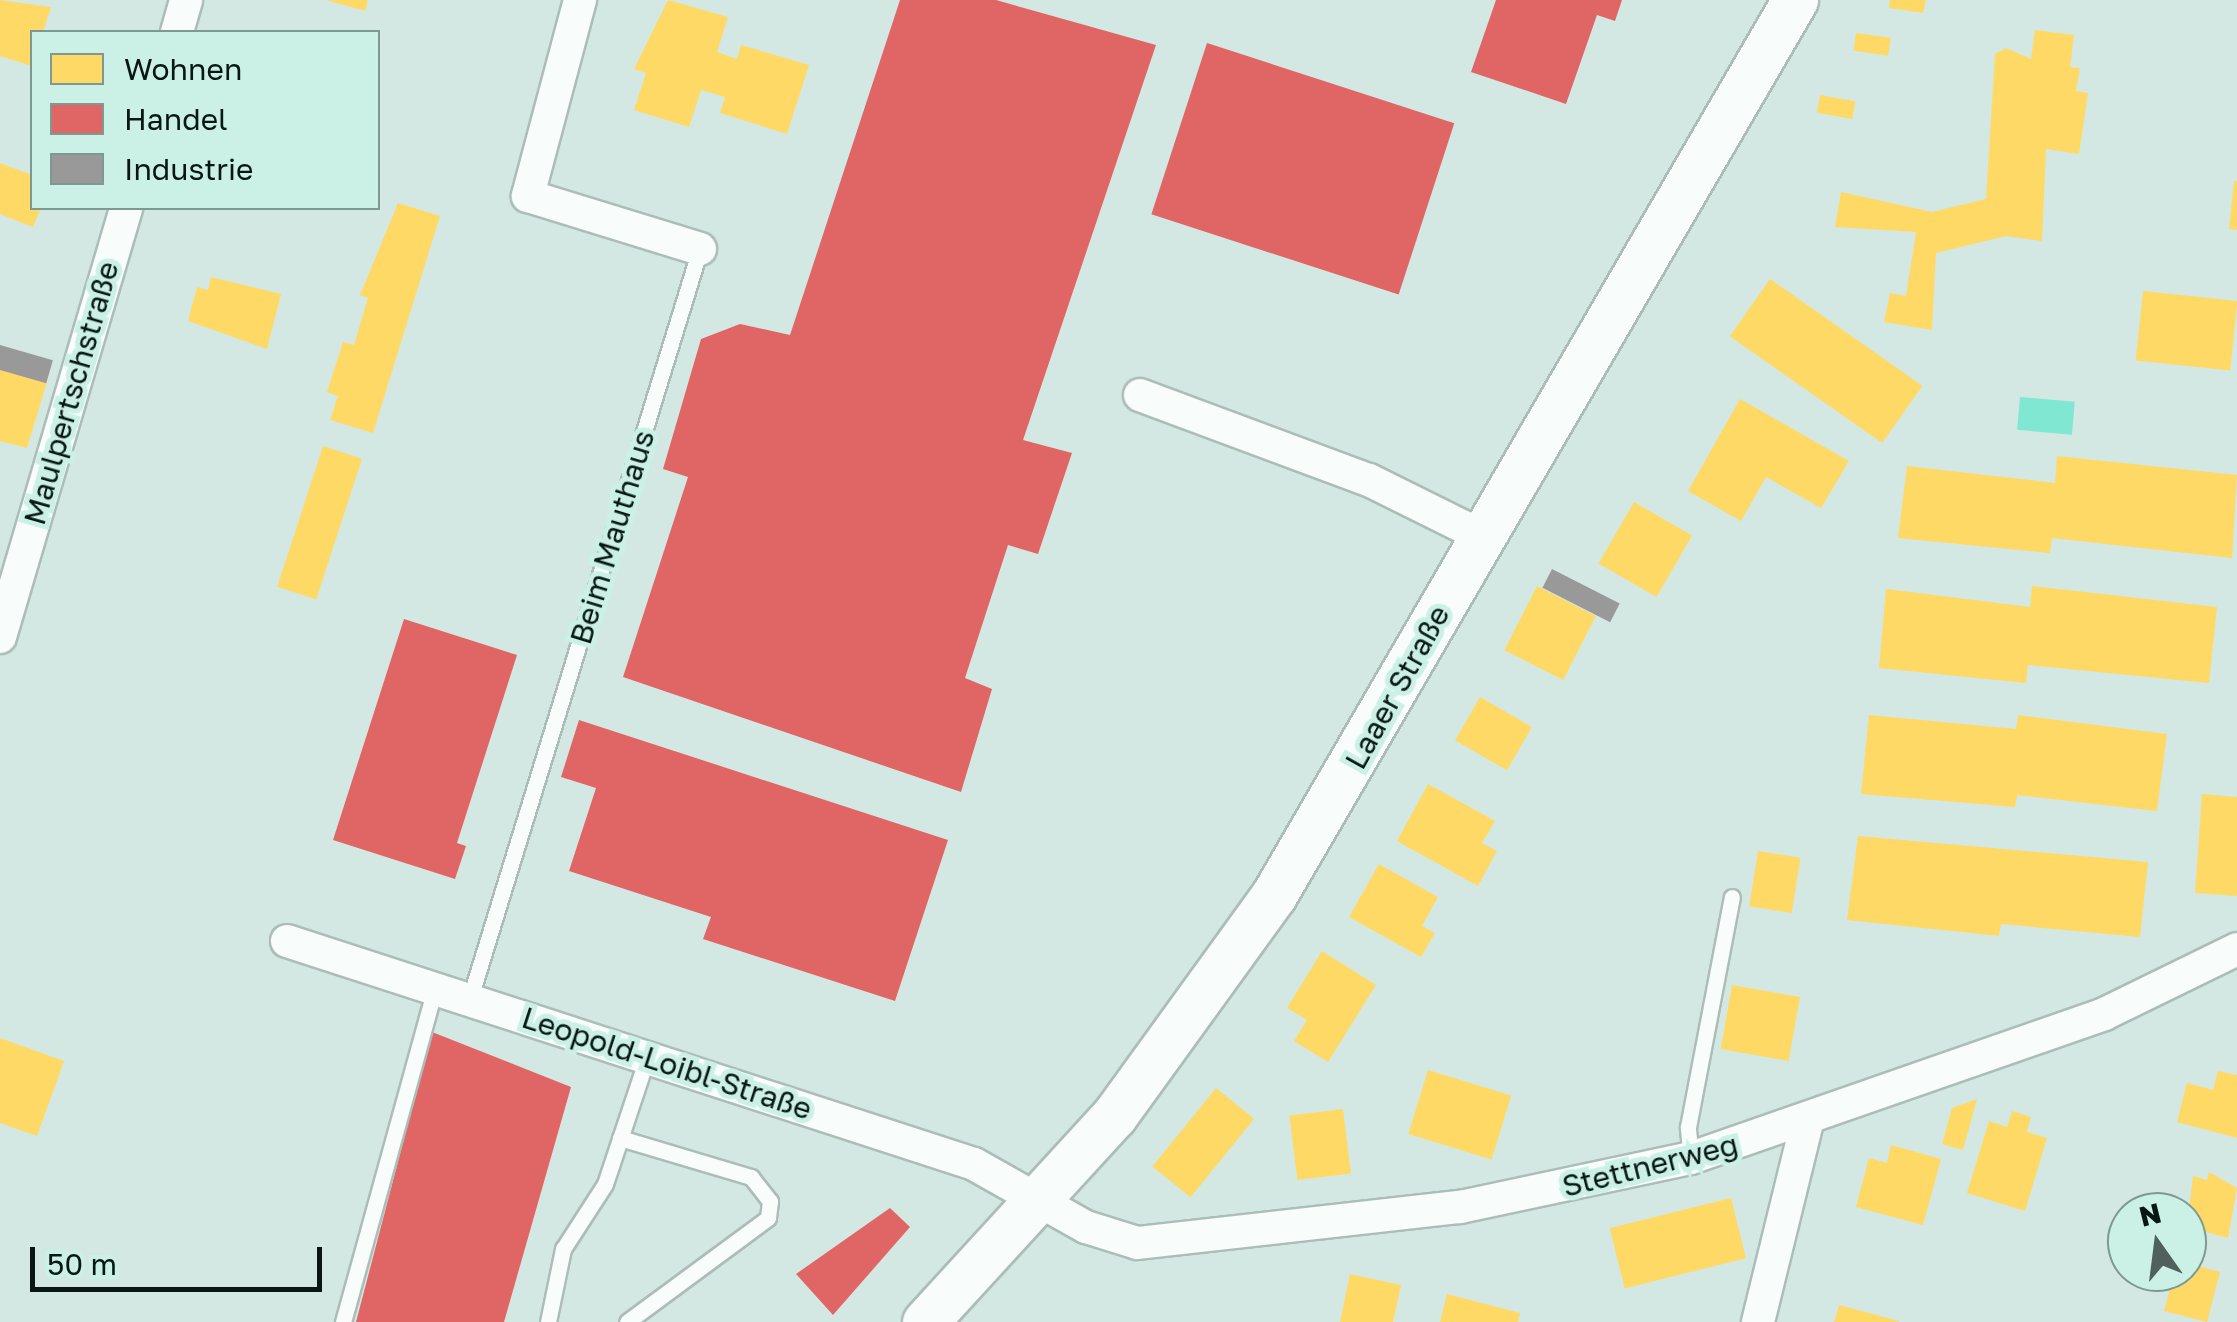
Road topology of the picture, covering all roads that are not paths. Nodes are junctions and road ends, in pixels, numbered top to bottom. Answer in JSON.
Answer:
{"nodes":[{"id":1,"x":186,"y":0,"type":"edge"},
{"id":2,"x":580,"y":0,"type":"edge"},
{"id":3,"x":1796,"y":0,"type":"edge"},
{"id":4,"x":178,"y":30,"type":"edge"},
{"id":5,"x":125,"y":210,"type":"edge"},
{"id":6,"x":700,"y":249,"type":"joint"},
{"id":7,"x":1140,"y":396,"type":"dead end"},
{"id":8,"x":1482,"y":536,"type":"junction"},
{"id":9,"x":0,"y":637,"type":"edge"},
{"id":10,"x":1732,"y":897,"type":"dead end"},
{"id":11,"x":288,"y":941,"type":"dead end"},
{"id":12,"x":2237,"y":949,"type":"edge"},
{"id":13,"x":436,"y":985,"type":"junction"},
{"id":14,"x":470,"y":998,"type":"junction"},
{"id":15,"x":647,"y":1058,"type":"junction"},
{"id":16,"x":1807,"y":1122,"type":"junction"},
{"id":17,"x":620,"y":1138,"type":"junction"},
{"id":18,"x":1691,"y":1158,"type":"junction"},
{"id":19,"x":1038,"y":1203,"type":"junction"},
{"id":20,"x":343,"y":1322,"type":"edge"},
{"id":21,"x":548,"y":1322,"type":"edge"},
{"id":22,"x":627,"y":1322,"type":"edge"},
{"id":23,"x":925,"y":1322,"type":"edge"},
{"id":24,"x":1758,"y":1322,"type":"edge"}],
"edges":[{"from":1,"to":4,"type":"street"},
{"from":2,"to":6,"type":"street","name":"Beim Mauthaus"},
{"from":3,"to":8,"type":"street","name":"Laaer Straße"},
{"from":5,"to":9,"type":"street","name":"Maulpertschstraße"},
{"from":6,"to":14,"type":"lane","name":"Beim Mauthaus"},
{"from":7,"to":8,"type":"street"},
{"from":8,"to":19,"type":"street","name":"Laaer Straße"},
{"from":10,"to":18,"type":"lane"},
{"from":11,"to":13,"type":"street","name":"Leopold-Loibl-Straße"},
{"from":12,"to":16,"type":"street","name":"Stettnerweg"},
{"from":13,"to":14,"type":"street","name":"Leopold-Loibl-Straße"},
{"from":13,"to":20,"type":"lane"},
{"from":14,"to":15,"type":"street","name":"Leopold-Loibl-Straße"},
{"from":15,"to":17,"type":"lane"},
{"from":15,"to":19,"type":"street","name":"Leopold-Loibl-Straße"},
{"from":16,"to":18,"type":"street","name":"Stettnerweg"},
{"from":16,"to":24,"type":"street"},
{"from":17,"to":21,"type":"lane"},
{"from":17,"to":22,"type":"lane"},
{"from":18,"to":19,"type":"street","name":"Stettnerweg"},
{"from":19,"to":23,"type":"street","name":"Laaer Straße"}]}
